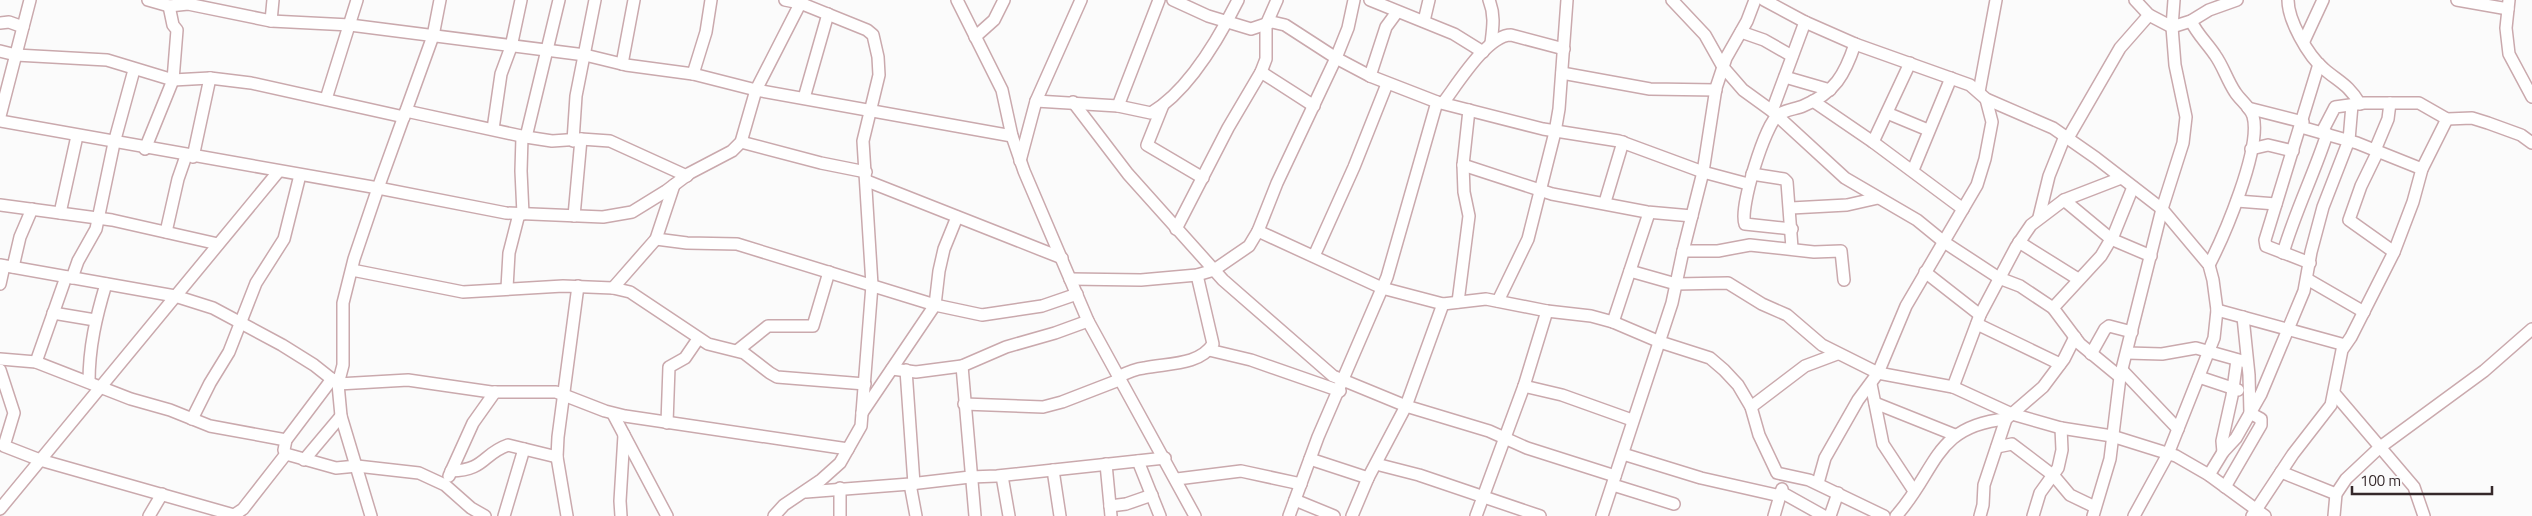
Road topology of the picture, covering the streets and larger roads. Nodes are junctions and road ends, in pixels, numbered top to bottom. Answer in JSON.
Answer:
{"nodes":[{"id":1,"x":30,"y":0,"type":"edge"},
{"id":2,"x":273,"y":0,"type":"edge"},
{"id":3,"x":357,"y":0,"type":"edge"},
{"id":4,"x":440,"y":0,"type":"edge"},
{"id":5,"x":521,"y":0,"type":"edge"},
{"id":6,"x":559,"y":0,"type":"edge"},
{"id":7,"x":595,"y":0,"type":"edge"},
{"id":8,"x":634,"y":0,"type":"edge"},
{"id":9,"x":711,"y":0,"type":"edge"},
{"id":10,"x":785,"y":0,"type":"edge"},
{"id":11,"x":957,"y":0,"type":"edge"},
{"id":12,"x":1004,"y":0,"type":"edge"},
{"id":13,"x":1081,"y":0,"type":"edge"},
{"id":14,"x":1159,"y":0,"type":"edge"},
{"id":15,"x":1173,"y":0,"type":"edge"},
{"id":16,"x":1238,"y":0,"type":"edge"},
{"id":17,"x":1277,"y":0,"type":"edge"},
{"id":18,"x":1354,"y":0,"type":"edge"},
{"id":19,"x":1370,"y":0,"type":"edge"},
{"id":20,"x":1429,"y":0,"type":"edge"},
{"id":21,"x":1488,"y":0,"type":"edge"},
{"id":22,"x":1567,"y":0,"type":"edge"},
{"id":23,"x":1672,"y":0,"type":"edge"},
{"id":24,"x":1996,"y":0,"type":"edge"},
{"id":25,"x":2136,"y":0,"type":"edge"},
{"id":26,"x":2174,"y":0,"type":"edge"},
{"id":27,"x":2237,"y":0,"type":"edge"},
{"id":28,"x":2288,"y":0,"type":"edge"},
{"id":29,"x":2323,"y":0,"type":"edge"},
{"id":30,"x":2457,"y":0,"type":"edge"},
{"id":31,"x":154,"y":1,"type":"edge"},
{"id":32,"x":801,"y":1,"type":"edge"},
{"id":33,"x":1755,"y":1,"type":"edge"},
{"id":34,"x":1196,"y":5,"type":"edge"},
{"id":35,"x":2508,"y":5,"type":"edge"},
{"id":36,"x":169,"y":6,"type":"junction"},
{"id":37,"x":1397,"y":12,"type":"junction"},
{"id":38,"x":828,"y":14,"type":"junction"},
{"id":39,"x":2149,"y":15,"type":"junction"},
{"id":40,"x":271,"y":20,"type":"junction"},
{"id":41,"x":2190,"y":21,"type":"junction"},
{"id":42,"x":1227,"y":22,"type":"junction"},
{"id":43,"x":1424,"y":22,"type":"junction"},
{"id":44,"x":1805,"y":22,"type":"junction"},
{"id":45,"x":0,"y":23,"type":"edge"},
{"id":46,"x":350,"y":25,"type":"junction"},
{"id":47,"x":1266,"y":25,"type":"junction"},
{"id":48,"x":23,"y":26,"type":"junction"},
{"id":49,"x":2172,"y":27,"type":"junction"},
{"id":50,"x":1741,"y":32,"type":"junction"},
{"id":51,"x":433,"y":36,"type":"junction"},
{"id":52,"x":975,"y":37,"type":"junction"},
{"id":53,"x":2304,"y":41,"type":"junction"},
{"id":54,"x":1855,"y":44,"type":"junction"},
{"id":55,"x":511,"y":47,"type":"junction"},
{"id":56,"x":1487,"y":47,"type":"junction"},
{"id":57,"x":1564,"y":49,"type":"junction"},
{"id":58,"x":547,"y":50,"type":"junction"},
{"id":59,"x":0,"y":51,"type":"edge"},
{"id":60,"x":16,"y":55,"type":"junction"},
{"id":61,"x":585,"y":55,"type":"junction"},
{"id":62,"x":1792,"y":56,"type":"junction"},
{"id":63,"x":1336,"y":58,"type":"junction"},
{"id":64,"x":1910,"y":63,"type":"junction"},
{"id":65,"x":622,"y":64,"type":"junction"},
{"id":66,"x":2319,"y":64,"type":"junction"},
{"id":67,"x":1723,"y":67,"type":"junction"},
{"id":68,"x":134,"y":70,"type":"junction"},
{"id":69,"x":1262,"y":72,"type":"junction"},
{"id":70,"x":1562,"y":73,"type":"junction"},
{"id":71,"x":693,"y":74,"type":"junction"},
{"id":72,"x":1370,"y":76,"type":"junction"},
{"id":73,"x":1785,"y":77,"type":"junction"},
{"id":74,"x":210,"y":78,"type":"junction"},
{"id":75,"x":1950,"y":78,"type":"junction"},
{"id":76,"x":173,"y":80,"type":"junction"},
{"id":77,"x":1387,"y":84,"type":"junction"},
{"id":78,"x":756,"y":90,"type":"junction"},
{"id":79,"x":1716,"y":90,"type":"junction"},
{"id":80,"x":1830,"y":90,"type":"junction"},
{"id":81,"x":1982,"y":95,"type":"junction"},
{"id":82,"x":2532,"y":97,"type":"edge"},
{"id":83,"x":804,"y":98,"type":"junction"},
{"id":84,"x":326,"y":99,"type":"junction"},
{"id":85,"x":1036,"y":101,"type":"junction"},
{"id":86,"x":1813,"y":101,"type":"junction"},
{"id":87,"x":1073,"y":102,"type":"junction"},
{"id":88,"x":1440,"y":102,"type":"junction"},
{"id":89,"x":1164,"y":103,"type":"junction"},
{"id":90,"x":2390,"y":103,"type":"junction"},
{"id":91,"x":2356,"y":104,"type":"junction"},
{"id":92,"x":1118,"y":106,"type":"junction"},
{"id":93,"x":1314,"y":106,"type":"junction"},
{"id":94,"x":2248,"y":108,"type":"junction"},
{"id":95,"x":871,"y":110,"type":"junction"},
{"id":96,"x":1469,"y":110,"type":"junction"},
{"id":97,"x":1775,"y":113,"type":"junction"},
{"id":98,"x":1887,"y":113,"type":"junction"},
{"id":99,"x":405,"y":114,"type":"junction"},
{"id":100,"x":0,"y":116,"type":"edge"},
{"id":101,"x":2448,"y":118,"type":"junction"},
{"id":102,"x":0,"y":122,"type":"edge"},
{"id":103,"x":2302,"y":125,"type":"junction"},
{"id":104,"x":493,"y":129,"type":"junction"},
{"id":105,"x":1928,"y":130,"type":"junction"},
{"id":106,"x":1555,"y":132,"type":"junction"},
{"id":107,"x":2325,"y":133,"type":"junction"},
{"id":108,"x":77,"y":136,"type":"junction"},
{"id":109,"x":1012,"y":136,"type":"junction"},
{"id":110,"x":524,"y":137,"type":"junction"},
{"id":111,"x":2066,"y":137,"type":"junction"},
{"id":112,"x":577,"y":140,"type":"junction"},
{"id":113,"x":2349,"y":140,"type":"junction"},
{"id":114,"x":741,"y":142,"type":"junction"},
{"id":115,"x":1624,"y":142,"type":"junction"},
{"id":116,"x":1874,"y":142,"type":"junction"},
{"id":117,"x":114,"y":143,"type":"junction"},
{"id":118,"x":2532,"y":143,"type":"edge"},
{"id":119,"x":146,"y":148,"type":"junction"},
{"id":120,"x":2251,"y":150,"type":"junction"},
{"id":121,"x":2377,"y":150,"type":"junction"},
{"id":122,"x":2293,"y":151,"type":"junction"},
{"id":123,"x":190,"y":156,"type":"junction"},
{"id":124,"x":1020,"y":161,"type":"junction"},
{"id":125,"x":1463,"y":165,"type":"junction"},
{"id":126,"x":2422,"y":169,"type":"junction"},
{"id":127,"x":1913,"y":170,"type":"junction"},
{"id":128,"x":278,"y":172,"type":"junction"},
{"id":129,"x":1703,"y":172,"type":"junction"},
{"id":130,"x":300,"y":175,"type":"junction"},
{"id":131,"x":686,"y":176,"type":"junction"},
{"id":132,"x":866,"y":176,"type":"junction"},
{"id":133,"x":1203,"y":178,"type":"junction"},
{"id":134,"x":2121,"y":178,"type":"junction"},
{"id":135,"x":1750,"y":179,"type":"junction"},
{"id":136,"x":674,"y":185,"type":"junction"},
{"id":137,"x":2133,"y":187,"type":"junction"},
{"id":138,"x":378,"y":188,"type":"junction"},
{"id":139,"x":1540,"y":190,"type":"junction"},
{"id":140,"x":1878,"y":198,"type":"junction"},
{"id":141,"x":2304,"y":198,"type":"junction"},
{"id":142,"x":2064,"y":200,"type":"junction"},
{"id":143,"x":2237,"y":201,"type":"junction"},
{"id":144,"x":1605,"y":202,"type":"junction"},
{"id":145,"x":2276,"y":204,"type":"junction"},
{"id":146,"x":0,"y":205,"type":"edge"},
{"id":147,"x":2324,"y":206,"type":"junction"},
{"id":148,"x":1791,"y":208,"type":"junction"},
{"id":149,"x":32,"y":209,"type":"junction"},
{"id":150,"x":1963,"y":209,"type":"junction"},
{"id":151,"x":2162,"y":209,"type":"junction"},
{"id":152,"x":60,"y":213,"type":"junction"},
{"id":153,"x":1649,"y":213,"type":"junction"},
{"id":154,"x":521,"y":214,"type":"junction"},
{"id":155,"x":574,"y":216,"type":"junction"},
{"id":156,"x":1692,"y":216,"type":"junction"},
{"id":157,"x":957,"y":217,"type":"junction"},
{"id":158,"x":2039,"y":217,"type":"junction"},
{"id":159,"x":98,"y":218,"type":"junction"},
{"id":160,"x":1176,"y":229,"type":"junction"},
{"id":161,"x":1792,"y":229,"type":"junction"},
{"id":162,"x":1258,"y":231,"type":"junction"},
{"id":163,"x":166,"y":232,"type":"junction"},
{"id":164,"x":2111,"y":239,"type":"junction"},
{"id":165,"x":656,"y":240,"type":"junction"},
{"id":166,"x":1944,"y":242,"type":"junction"},
{"id":167,"x":2019,"y":242,"type":"junction"},
{"id":168,"x":218,"y":244,"type":"junction"},
{"id":169,"x":1792,"y":248,"type":"junction"},
{"id":170,"x":1683,"y":251,"type":"junction"},
{"id":171,"x":2394,"y":252,"type":"junction"},
{"id":172,"x":2284,"y":253,"type":"junction"},
{"id":173,"x":1314,"y":256,"type":"junction"},
{"id":174,"x":2151,"y":256,"type":"junction"},
{"id":175,"x":1062,"y":258,"type":"junction"},
{"id":176,"x":2310,"y":263,"type":"junction"},
{"id":177,"x":2208,"y":265,"type":"junction"},
{"id":178,"x":6,"y":266,"type":"edge"},
{"id":179,"x":352,"y":270,"type":"junction"},
{"id":180,"x":1214,"y":270,"type":"junction"},
{"id":181,"x":1630,"y":271,"type":"junction"},
{"id":182,"x":829,"y":272,"type":"junction"},
{"id":183,"x":1925,"y":272,"type":"junction"},
{"id":184,"x":1197,"y":275,"type":"junction"},
{"id":185,"x":69,"y":277,"type":"junction"},
{"id":186,"x":1999,"y":278,"type":"junction"},
{"id":187,"x":1070,"y":279,"type":"junction"},
{"id":188,"x":2078,"y":279,"type":"junction"},
{"id":189,"x":2307,"y":279,"type":"junction"},
{"id":190,"x":1844,"y":280,"type":"dead end"},
{"id":191,"x":0,"y":284,"type":"edge"},
{"id":192,"x":106,"y":284,"type":"junction"},
{"id":193,"x":1676,"y":284,"type":"junction"},
{"id":194,"x":872,"y":285,"type":"junction"},
{"id":195,"x":578,"y":286,"type":"junction"},
{"id":196,"x":507,"y":288,"type":"junction"},
{"id":197,"x":613,"y":288,"type":"junction"},
{"id":198,"x":1382,"y":288,"type":"junction"},
{"id":199,"x":1077,"y":294,"type":"junction"},
{"id":200,"x":175,"y":296,"type":"junction"},
{"id":201,"x":1498,"y":301,"type":"junction"},
{"id":202,"x":1458,"y":302,"type":"junction"},
{"id":203,"x":1443,"y":304,"type":"junction"},
{"id":204,"x":935,"y":305,"type":"junction"},
{"id":205,"x":2053,"y":308,"type":"junction"},
{"id":206,"x":2217,"y":310,"type":"junction"},
{"id":207,"x":1547,"y":311,"type":"junction"},
{"id":208,"x":2364,"y":312,"type":"junction"},
{"id":209,"x":53,"y":313,"type":"junction"},
{"id":210,"x":2243,"y":317,"type":"junction"},
{"id":211,"x":1979,"y":319,"type":"junction"},
{"id":212,"x":95,"y":320,"type":"junction"},
{"id":213,"x":1088,"y":321,"type":"junction"},
{"id":214,"x":1613,"y":322,"type":"junction"},
{"id":215,"x":242,"y":323,"type":"junction"},
{"id":216,"x":2289,"y":328,"type":"junction"},
{"id":217,"x":2532,"y":329,"type":"edge"},
{"id":218,"x":2132,"y":332,"type":"junction"},
{"id":219,"x":2075,"y":337,"type":"junction"},
{"id":220,"x":698,"y":339,"type":"junction"},
{"id":221,"x":1660,"y":342,"type":"junction"},
{"id":222,"x":2345,"y":345,"type":"junction"},
{"id":223,"x":738,"y":350,"type":"junction"},
{"id":224,"x":1209,"y":350,"type":"junction"},
{"id":225,"x":2210,"y":352,"type":"junction"},
{"id":226,"x":1837,"y":354,"type":"junction"},
{"id":227,"x":2091,"y":354,"type":"junction"},
{"id":228,"x":2127,"y":354,"type":"junction"},
{"id":229,"x":0,"y":359,"type":"edge"},
{"id":230,"x":2242,"y":361,"type":"junction"},
{"id":231,"x":36,"y":362,"type":"junction"},
{"id":232,"x":2060,"y":364,"type":"junction"},
{"id":233,"x":962,"y":366,"type":"junction"},
{"id":234,"x":892,"y":369,"type":"junction"},
{"id":235,"x":0,"y":370,"type":"edge"},
{"id":236,"x":906,"y":370,"type":"junction"},
{"id":237,"x":1878,"y":373,"type":"junction"},
{"id":238,"x":2121,"y":374,"type":"junction"},
{"id":239,"x":2200,"y":377,"type":"junction"},
{"id":240,"x":1118,"y":379,"type":"junction"},
{"id":241,"x":335,"y":381,"type":"junction"},
{"id":242,"x":89,"y":382,"type":"junction"},
{"id":243,"x":865,"y":384,"type":"junction"},
{"id":244,"x":1871,"y":384,"type":"junction"},
{"id":245,"x":100,"y":386,"type":"junction"},
{"id":246,"x":1341,"y":386,"type":"junction"},
{"id":247,"x":1524,"y":386,"type":"junction"},
{"id":248,"x":1953,"y":387,"type":"junction"},
{"id":249,"x":2233,"y":389,"type":"junction"},
{"id":250,"x":494,"y":392,"type":"junction"},
{"id":251,"x":2250,"y":392,"type":"junction"},
{"id":252,"x":2334,"y":393,"type":"junction"},
{"id":253,"x":563,"y":394,"type":"junction"},
{"id":254,"x":1875,"y":403,"type":"junction"},
{"id":255,"x":964,"y":404,"type":"junction"},
{"id":256,"x":1406,"y":406,"type":"junction"},
{"id":257,"x":1751,"y":407,"type":"junction"},
{"id":258,"x":862,"y":413,"type":"junction"},
{"id":259,"x":2250,"y":413,"type":"junction"},
{"id":260,"x":613,"y":414,"type":"junction"},
{"id":261,"x":341,"y":416,"type":"junction"},
{"id":262,"x":2009,"y":417,"type":"junction"},
{"id":263,"x":192,"y":419,"type":"junction"},
{"id":264,"x":1632,"y":420,"type":"junction"},
{"id":265,"x":667,"y":423,"type":"junction"},
{"id":266,"x":2061,"y":428,"type":"junction"},
{"id":267,"x":2178,"y":429,"type":"junction"},
{"id":268,"x":624,"y":435,"type":"junction"},
{"id":269,"x":1955,"y":436,"type":"junction"},
{"id":270,"x":2112,"y":436,"type":"junction"},
{"id":271,"x":1505,"y":439,"type":"junction"},
{"id":272,"x":286,"y":440,"type":"junction"},
{"id":273,"x":1997,"y":447,"type":"junction"},
{"id":274,"x":2379,"y":448,"type":"junction"},
{"id":275,"x":524,"y":449,"type":"junction"},
{"id":276,"x":848,"y":449,"type":"junction"},
{"id":277,"x":2223,"y":452,"type":"junction"},
{"id":278,"x":286,"y":454,"type":"junction"},
{"id":279,"x":1623,"y":454,"type":"junction"},
{"id":280,"x":2168,"y":454,"type":"junction"},
{"id":281,"x":557,"y":457,"type":"junction"},
{"id":282,"x":1165,"y":458,"type":"junction"},
{"id":283,"x":1310,"y":459,"type":"junction"},
{"id":284,"x":40,"y":460,"type":"junction"},
{"id":285,"x":304,"y":460,"type":"junction"},
{"id":286,"x":1138,"y":461,"type":"junction"},
{"id":287,"x":1106,"y":464,"type":"junction"},
{"id":288,"x":1376,"y":464,"type":"junction"},
{"id":289,"x":357,"y":466,"type":"junction"},
{"id":290,"x":1052,"y":470,"type":"junction"},
{"id":291,"x":451,"y":471,"type":"junction"},
{"id":292,"x":2280,"y":472,"type":"junction"},
{"id":293,"x":1785,"y":475,"type":"junction"},
{"id":294,"x":2210,"y":475,"type":"junction"},
{"id":295,"x":1002,"y":476,"type":"junction"},
{"id":296,"x":2054,"y":476,"type":"junction"},
{"id":297,"x":970,"y":477,"type":"junction"},
{"id":298,"x":1368,"y":478,"type":"junction"},
{"id":299,"x":1177,"y":479,"type":"junction"},
{"id":300,"x":1614,"y":480,"type":"junction"},
{"id":301,"x":1818,"y":483,"type":"junction"},
{"id":302,"x":912,"y":484,"type":"junction"},
{"id":303,"x":1301,"y":484,"type":"junction"},
{"id":304,"x":445,"y":485,"type":"junction"},
{"id":305,"x":2225,"y":487,"type":"junction"},
{"id":306,"x":840,"y":488,"type":"junction"},
{"id":307,"x":1914,"y":491,"type":"junction"},
{"id":308,"x":802,"y":492,"type":"junction"},
{"id":309,"x":1838,"y":493,"type":"junction"},
{"id":310,"x":162,"y":494,"type":"junction"},
{"id":311,"x":1781,"y":494,"type":"junction"},
{"id":312,"x":2336,"y":494,"type":"junction"},
{"id":313,"x":1152,"y":495,"type":"junction"},
{"id":314,"x":1483,"y":497,"type":"junction"},
{"id":315,"x":1295,"y":500,"type":"junction"},
{"id":316,"x":1674,"y":504,"type":"dead end"},
{"id":317,"x":2,"y":507,"type":"edge"},
{"id":318,"x":1110,"y":511,"type":"edge"},
{"id":319,"x":2094,"y":512,"type":"edge"},
{"id":320,"x":2254,"y":512,"type":"edge"},
{"id":321,"x":1898,"y":515,"type":"edge"},
{"id":322,"x":10,"y":516,"type":"edge"},
{"id":323,"x":150,"y":516,"type":"edge"},
{"id":324,"x":371,"y":516,"type":"edge"},
{"id":325,"x":485,"y":516,"type":"edge"},
{"id":326,"x":504,"y":516,"type":"edge"},
{"id":327,"x":567,"y":516,"type":"edge"},
{"id":328,"x":621,"y":516,"type":"edge"},
{"id":329,"x":668,"y":516,"type":"edge"},
{"id":330,"x":774,"y":516,"type":"edge"},
{"id":331,"x":840,"y":516,"type":"edge"},
{"id":332,"x":916,"y":516,"type":"edge"},
{"id":333,"x":975,"y":516,"type":"edge"},
{"id":334,"x":1009,"y":516,"type":"edge"},
{"id":335,"x":1060,"y":516,"type":"edge"},
{"id":336,"x":1160,"y":516,"type":"edge"},
{"id":337,"x":1195,"y":516,"type":"edge"},
{"id":338,"x":1289,"y":516,"type":"edge"},
{"id":339,"x":1334,"y":516,"type":"edge"},
{"id":340,"x":1352,"y":516,"type":"edge"},
{"id":341,"x":1476,"y":516,"type":"edge"},
{"id":342,"x":1540,"y":516,"type":"edge"},
{"id":343,"x":1602,"y":516,"type":"edge"},
{"id":344,"x":1774,"y":516,"type":"edge"},
{"id":345,"x":1824,"y":516,"type":"edge"},
{"id":346,"x":1830,"y":516,"type":"edge"},
{"id":347,"x":1884,"y":516,"type":"edge"},
{"id":348,"x":1980,"y":516,"type":"edge"},
{"id":349,"x":2033,"y":516,"type":"edge"},
{"id":350,"x":2134,"y":516,"type":"edge"},
{"id":351,"x":2265,"y":516,"type":"edge"},
{"id":352,"x":2334,"y":516,"type":"edge"},
{"id":353,"x":2424,"y":516,"type":"edge"}],
"edges":[{"from":1,"to":48,"type":"street"},
{"from":2,"to":40,"type":"street"},
{"from":3,"to":46,"type":"street"},
{"from":4,"to":51,"type":"street"},
{"from":5,"to":55,"type":"street"},
{"from":6,"to":58,"type":"street"},
{"from":7,"to":61,"type":"street"},
{"from":8,"to":65,"type":"street"},
{"from":9,"to":71,"type":"street"},
{"from":10,"to":32,"type":"street"},
{"from":11,"to":52,"type":"street"},
{"from":12,"to":52,"type":"street"},
{"from":13,"to":85,"type":"street"},
{"from":14,"to":92,"type":"street"},
{"from":15,"to":34,"type":"street"},
{"from":16,"to":42,"type":"street"},
{"from":17,"to":47,"type":"street"},
{"from":18,"to":63,"type":"street"},
{"from":19,"to":37,"type":"street"},
{"from":20,"to":43,"type":"street"},
{"from":21,"to":56,"type":"street"},
{"from":22,"to":57,"type":"street"},
{"from":23,"to":67,"type":"street"},
{"from":24,"to":81,"type":"street"},
{"from":25,"to":39,"type":"street"},
{"from":26,"to":49,"type":"street"},
{"from":27,"to":41,"type":"street"},
{"from":28,"to":53,"type":"street"},
{"from":29,"to":53,"type":"street"},
{"from":30,"to":35,"type":"street"},
{"from":31,"to":36,"type":"street"},
{"from":32,"to":38,"type":"street"},
{"from":32,"to":78,"type":"street"},
{"from":33,"to":44,"type":"street"},
{"from":33,"to":50,"type":"street"},
{"from":34,"to":42,"type":"street"},
{"from":35,"to":82,"type":"street"},
{"from":36,"to":40,"type":"street"},
{"from":36,"to":76,"type":"street"},
{"from":37,"to":43,"type":"street"},
{"from":37,"to":72,"type":"street"},
{"from":38,"to":83,"type":"street"},
{"from":38,"to":95,"type":"street"},
{"from":39,"to":49,"type":"street"},
{"from":39,"to":111,"type":"street"},
{"from":40,"to":46,"type":"street"},
{"from":41,"to":49,"type":"street"},
{"from":41,"to":94,"type":"street"},
{"from":42,"to":47,"type":"street"},
{"from":42,"to":89,"type":"street"},
{"from":43,"to":56,"type":"street"},
{"from":44,"to":54,"type":"street"},
{"from":44,"to":62,"type":"street"},
{"from":45,"to":48,"type":"street"},
{"from":46,"to":51,"type":"street"},
{"from":46,"to":84,"type":"street"},
{"from":47,"to":63,"type":"street"},
{"from":47,"to":69,"type":"street"},
{"from":48,"to":60,"type":"street"},
{"from":49,"to":151,"type":"street"},
{"from":50,"to":62,"type":"street"},
{"from":50,"to":67,"type":"street"},
{"from":51,"to":55,"type":"street"},
{"from":51,"to":99,"type":"street"},
{"from":52,"to":109,"type":"street"},
{"from":53,"to":66,"type":"street"},
{"from":54,"to":64,"type":"street"},
{"from":54,"to":80,"type":"street"},
{"from":55,"to":58,"type":"street"},
{"from":55,"to":104,"type":"street"},
{"from":56,"to":57,"type":"street"},
{"from":56,"to":88,"type":"street"},
{"from":57,"to":70,"type":"street"},
{"from":58,"to":61,"type":"street"},
{"from":58,"to":110,"type":"street"},
{"from":59,"to":60,"type":"street"},
{"from":60,"to":68,"type":"street"},
{"from":60,"to":100,"type":"street"},
{"from":61,"to":65,"type":"street"},
{"from":61,"to":112,"type":"street"},
{"from":62,"to":73,"type":"street"},
{"from":63,"to":72,"type":"street"},
{"from":63,"to":93,"type":"street"},
{"from":64,"to":75,"type":"street"},
{"from":64,"to":98,"type":"street"},
{"from":65,"to":71,"type":"street"},
{"from":66,"to":91,"type":"street"},
{"from":66,"to":103,"type":"street"},
{"from":67,"to":79,"type":"street"},
{"from":67,"to":97,"type":"street"},
{"from":68,"to":76,"type":"street"},
{"from":68,"to":117,"type":"street"},
{"from":69,"to":93,"type":"street"},
{"from":69,"to":133,"type":"street"},
{"from":70,"to":79,"type":"street"},
{"from":70,"to":106,"type":"street"},
{"from":71,"to":78,"type":"street"},
{"from":72,"to":77,"type":"street"},
{"from":73,"to":80,"type":"street"},
{"from":73,"to":97,"type":"street"},
{"from":74,"to":76,"type":"street"},
{"from":74,"to":84,"type":"street"},
{"from":74,"to":123,"type":"street"},
{"from":75,"to":81,"type":"street"},
{"from":75,"to":105,"type":"street"},
{"from":76,"to":119,"type":"street"},
{"from":77,"to":88,"type":"street"},
{"from":77,"to":173,"type":"street"},
{"from":78,"to":83,"type":"street"},
{"from":78,"to":114,"type":"street"},
{"from":79,"to":129,"type":"street"},
{"from":80,"to":86,"type":"street"},
{"from":81,"to":111,"type":"street"},
{"from":81,"to":150,"type":"street"},
{"from":83,"to":95,"type":"street"},
{"from":84,"to":99,"type":"street"},
{"from":85,"to":87,"type":"street"},
{"from":85,"to":124,"type":"street"},
{"from":86,"to":97,"type":"street"},
{"from":86,"to":116,"type":"street"},
{"from":87,"to":92,"type":"street"},
{"from":87,"to":160,"type":"street"},
{"from":88,"to":96,"type":"street"},
{"from":88,"to":198,"type":"street"},
{"from":89,"to":92,"type":"street"},
{"from":89,"to":133,"type":"street"},
{"from":90,"to":91,"type":"street"},
{"from":90,"to":101,"type":"street"},
{"from":90,"to":121,"type":"street"},
{"from":91,"to":107,"type":"street"},
{"from":91,"to":113,"type":"street"},
{"from":93,"to":162,"type":"street"},
{"from":94,"to":103,"type":"street"},
{"from":94,"to":120,"type":"street"},
{"from":95,"to":109,"type":"street"},
{"from":95,"to":132,"type":"street"},
{"from":96,"to":106,"type":"street"},
{"from":96,"to":125,"type":"street"},
{"from":97,"to":135,"type":"street"},
{"from":97,"to":140,"type":"street"},
{"from":98,"to":105,"type":"street"},
{"from":98,"to":116,"type":"street"},
{"from":99,"to":104,"type":"street"},
{"from":99,"to":138,"type":"street"},
{"from":101,"to":118,"type":"street"},
{"from":101,"to":126,"type":"street"},
{"from":102,"to":108,"type":"street"},
{"from":103,"to":107,"type":"street"},
{"from":103,"to":122,"type":"street"},
{"from":104,"to":110,"type":"street"},
{"from":105,"to":127,"type":"street"},
{"from":106,"to":115,"type":"street"},
{"from":106,"to":139,"type":"street"},
{"from":107,"to":113,"type":"street"},
{"from":107,"to":141,"type":"street"},
{"from":108,"to":117,"type":"street"},
{"from":108,"to":152,"type":"street"},
{"from":109,"to":124,"type":"street"},
{"from":110,"to":112,"type":"street"},
{"from":110,"to":154,"type":"street"},
{"from":111,"to":134,"type":"street"},
{"from":111,"to":158,"type":"street"},
{"from":112,"to":131,"type":"street"},
{"from":112,"to":155,"type":"street"},
{"from":113,"to":121,"type":"street"},
{"from":113,"to":147,"type":"street"},
{"from":114,"to":131,"type":"street"},
{"from":114,"to":132,"type":"street"},
{"from":115,"to":129,"type":"street"},
{"from":115,"to":144,"type":"street"},
{"from":116,"to":127,"type":"street"},
{"from":117,"to":119,"type":"street"},
{"from":117,"to":159,"type":"street"},
{"from":119,"to":123,"type":"street"},
{"from":120,"to":122,"type":"street"},
{"from":120,"to":143,"type":"street"},
{"from":121,"to":126,"type":"street"},
{"from":121,"to":171,"type":"street"},
{"from":122,"to":145,"type":"street"},
{"from":123,"to":128,"type":"street"},
{"from":123,"to":163,"type":"street"},
{"from":124,"to":175,"type":"street"},
{"from":125,"to":139,"type":"street"},
{"from":125,"to":202,"type":"street"},
{"from":126,"to":171,"type":"street"},
{"from":127,"to":150,"type":"street"},
{"from":128,"to":130,"type":"street"},
{"from":128,"to":168,"type":"street"},
{"from":129,"to":135,"type":"street"},
{"from":129,"to":156,"type":"street"},
{"from":130,"to":138,"type":"street"},
{"from":130,"to":215,"type":"street"},
{"from":131,"to":136,"type":"street"},
{"from":132,"to":157,"type":"street"},
{"from":132,"to":194,"type":"street"},
{"from":133,"to":160,"type":"street"},
{"from":134,"to":137,"type":"street"},
{"from":134,"to":142,"type":"street"},
{"from":135,"to":148,"type":"street"},
{"from":135,"to":161,"type":"street"},
{"from":136,"to":155,"type":"street"},
{"from":136,"to":165,"type":"street"},
{"from":137,"to":151,"type":"street"},
{"from":137,"to":164,"type":"street"},
{"from":138,"to":154,"type":"street"},
{"from":138,"to":179,"type":"street"},
{"from":139,"to":144,"type":"street"},
{"from":139,"to":201,"type":"street"},
{"from":140,"to":148,"type":"street"},
{"from":140,"to":166,"type":"street"},
{"from":141,"to":147,"type":"street"},
{"from":141,"to":172,"type":"street"},
{"from":142,"to":158,"type":"street"},
{"from":142,"to":164,"type":"street"},
{"from":143,"to":145,"type":"street"},
{"from":143,"to":177,"type":"street"},
{"from":144,"to":153,"type":"street"},
{"from":145,"to":172,"type":"street"},
{"from":146,"to":149,"type":"street"},
{"from":147,"to":176,"type":"street"},
{"from":148,"to":161,"type":"street"},
{"from":149,"to":152,"type":"street"},
{"from":149,"to":178,"type":"street"},
{"from":150,"to":166,"type":"street"},
{"from":151,"to":174,"type":"street"},
{"from":151,"to":177,"type":"street"},
{"from":152,"to":159,"type":"street"},
{"from":153,"to":156,"type":"street"},
{"from":153,"to":181,"type":"street"},
{"from":154,"to":155,"type":"street"},
{"from":154,"to":196,"type":"street"},
{"from":156,"to":170,"type":"street"},
{"from":157,"to":175,"type":"street"},
{"from":157,"to":204,"type":"street"},
{"from":158,"to":167,"type":"street"},
{"from":159,"to":163,"type":"street"},
{"from":159,"to":185,"type":"street"},
{"from":160,"to":180,"type":"street"},
{"from":161,"to":169,"type":"street"},
{"from":162,"to":173,"type":"street"},
{"from":162,"to":180,"type":"street"},
{"from":163,"to":168,"type":"street"},
{"from":164,"to":174,"type":"street"},
{"from":164,"to":188,"type":"street"},
{"from":165,"to":182,"type":"street"},
{"from":165,"to":197,"type":"street"},
{"from":166,"to":183,"type":"street"},
{"from":166,"to":186,"type":"street"},
{"from":167,"to":186,"type":"street"},
{"from":167,"to":188,"type":"street"},
{"from":168,"to":200,"type":"street"},
{"from":169,"to":170,"type":"street"},
{"from":169,"to":190,"type":"street"},
{"from":170,"to":193,"type":"street"},
{"from":171,"to":208,"type":"street"},
{"from":172,"to":176,"type":"street"},
{"from":173,"to":198,"type":"street"},
{"from":174,"to":218,"type":"street"},
{"from":175,"to":187,"type":"street"},
{"from":176,"to":189,"type":"street"},
{"from":177,"to":206,"type":"street"},
{"from":178,"to":185,"type":"street"},
{"from":178,"to":191,"type":"street"},
{"from":179,"to":196,"type":"street"},
{"from":179,"to":241,"type":"street"},
{"from":180,"to":184,"type":"street"},
{"from":180,"to":246,"type":"street"},
{"from":181,"to":193,"type":"street"},
{"from":181,"to":214,"type":"street"},
{"from":182,"to":194,"type":"street"},
{"from":182,"to":223,"type":"street"},
{"from":183,"to":211,"type":"street"},
{"from":183,"to":237,"type":"street"},
{"from":184,"to":187,"type":"street"},
{"from":184,"to":224,"type":"street"},
{"from":185,"to":192,"type":"street"},
{"from":185,"to":209,"type":"street"},
{"from":186,"to":205,"type":"street"},
{"from":186,"to":211,"type":"street"},
{"from":187,"to":199,"type":"street"},
{"from":188,"to":205,"type":"street"},
{"from":189,"to":208,"type":"street"},
{"from":189,"to":216,"type":"street"},
{"from":192,"to":200,"type":"street"},
{"from":192,"to":212,"type":"street"},
{"from":193,"to":221,"type":"street"},
{"from":193,"to":226,"type":"street"},
{"from":194,"to":204,"type":"street"},
{"from":194,"to":243,"type":"street"},
{"from":195,"to":196,"type":"street"},
{"from":195,"to":197,"type":"street"},
{"from":195,"to":253,"type":"street"},
{"from":197,"to":220,"type":"street"},
{"from":198,"to":203,"type":"street"},
{"from":198,"to":246,"type":"street"},
{"from":199,"to":204,"type":"street"},
{"from":199,"to":213,"type":"street"},
{"from":200,"to":215,"type":"street"},
{"from":200,"to":245,"type":"street"},
{"from":201,"to":202,"type":"street"},
{"from":201,"to":207,"type":"street"},
{"from":202,"to":203,"type":"street"},
{"from":203,"to":256,"type":"street"},
{"from":204,"to":234,"type":"street"},
{"from":205,"to":219,"type":"street"},
{"from":206,"to":210,"type":"street"},
{"from":206,"to":225,"type":"street"},
{"from":207,"to":214,"type":"street"},
{"from":207,"to":247,"type":"street"},
{"from":208,"to":222,"type":"street"},
{"from":209,"to":212,"type":"street"},
{"from":209,"to":231,"type":"street"},
{"from":210,"to":216,"type":"street"},
{"from":210,"to":230,"type":"street"},
{"from":211,"to":232,"type":"street"},
{"from":211,"to":248,"type":"street"},
{"from":212,"to":242,"type":"street"},
{"from":213,"to":233,"type":"street"},
{"from":213,"to":240,"type":"street"},
{"from":214,"to":221,"type":"street"},
{"from":215,"to":241,"type":"street"},
{"from":215,"to":263,"type":"street"},
{"from":216,"to":222,"type":"street"},
{"from":216,"to":259,"type":"street"},
{"from":217,"to":274,"type":"street"},
{"from":218,"to":227,"type":"street"},
{"from":218,"to":228,"type":"street"},
{"from":219,"to":227,"type":"street"},
{"from":219,"to":232,"type":"street"},
{"from":220,"to":223,"type":"street"},
{"from":220,"to":265,"type":"street"},
{"from":221,"to":257,"type":"street"},
{"from":221,"to":264,"type":"street"},
{"from":222,"to":252,"type":"street"},
{"from":223,"to":243,"type":"street"},
{"from":224,"to":240,"type":"street"},
{"from":224,"to":246,"type":"street"},
{"from":225,"to":228,"type":"street"},
{"from":225,"to":230,"type":"street"},
{"from":225,"to":239,"type":"street"},
{"from":226,"to":237,"type":"street"},
{"from":226,"to":257,"type":"street"},
{"from":227,"to":238,"type":"street"},
{"from":228,"to":238,"type":"street"},
{"from":229,"to":231,"type":"street"},
{"from":230,"to":249,"type":"street"},
{"from":230,"to":251,"type":"street"},
{"from":231,"to":242,"type":"street"},
{"from":232,"to":262,"type":"street"},
{"from":233,"to":236,"type":"street"},
{"from":233,"to":255,"type":"street"},
{"from":234,"to":236,"type":"street"},
{"from":234,"to":258,"type":"street"},
{"from":235,"to":284,"type":"street"},
{"from":236,"to":302,"type":"street"},
{"from":237,"to":244,"type":"street"},
{"from":237,"to":248,"type":"street"},
{"from":238,"to":267,"type":"street"},
{"from":238,"to":270,"type":"street"},
{"from":239,"to":249,"type":"street"},
{"from":239,"to":267,"type":"street"},
{"from":240,"to":255,"type":"street"},
{"from":240,"to":282,"type":"street"},
{"from":241,"to":250,"type":"street"},
{"from":241,"to":261,"type":"street"},
{"from":241,"to":272,"type":"street"},
{"from":242,"to":245,"type":"street"},
{"from":243,"to":258,"type":"street"},
{"from":244,"to":254,"type":"street"},
{"from":244,"to":301,"type":"street"},
{"from":245,"to":263,"type":"street"},
{"from":245,"to":284,"type":"street"},
{"from":246,"to":256,"type":"street"},
{"from":246,"to":283,"type":"street"},
{"from":247,"to":264,"type":"street"},
{"from":247,"to":271,"type":"street"},
{"from":248,"to":262,"type":"street"},
{"from":249,"to":251,"type":"street"},
{"from":249,"to":277,"type":"street"},
{"from":250,"to":253,"type":"street"},
{"from":250,"to":291,"type":"street"},
{"from":251,"to":259,"type":"street"},
{"from":252,"to":274,"type":"street"},
{"from":252,"to":292,"type":"street"},
{"from":253,"to":260,"type":"street"},
{"from":253,"to":281,"type":"street"},
{"from":254,"to":269,"type":"street"},
{"from":254,"to":307,"type":"street"},
{"from":255,"to":297,"type":"street"},
{"from":256,"to":271,"type":"street"},
{"from":256,"to":288,"type":"street"},
{"from":257,"to":293,"type":"street"},
{"from":258,"to":276,"type":"street"},
{"from":259,"to":277,"type":"street"},
{"from":259,"to":305,"type":"street"},
{"from":260,"to":265,"type":"street"},
{"from":260,"to":268,"type":"street"},
{"from":261,"to":285,"type":"street"},
{"from":261,"to":289,"type":"street"},
{"from":262,"to":266,"type":"street"},
{"from":262,"to":269,"type":"street"},
{"from":262,"to":273,"type":"street"},
{"from":263,"to":272,"type":"street"},
{"from":264,"to":279,"type":"street"},
{"from":265,"to":276,"type":"street"},
{"from":266,"to":270,"type":"street"},
{"from":266,"to":296,"type":"street"},
{"from":267,"to":280,"type":"street"},
{"from":268,"to":328,"type":"street"},
{"from":268,"to":329,"type":"street"},
{"from":269,"to":307,"type":"street"},
{"from":270,"to":280,"type":"street"},
{"from":270,"to":319,"type":"street"},
{"from":271,"to":300,"type":"street"},
{"from":271,"to":314,"type":"street"},
{"from":272,"to":278,"type":"street"},
{"from":273,"to":296,"type":"street"},
{"from":273,"to":348,"type":"street"},
{"from":274,"to":312,"type":"street"},
{"from":274,"to":353,"type":"street"},
{"from":275,"to":281,"type":"street"},
{"from":275,"to":291,"type":"street"},
{"from":275,"to":326,"type":"street"},
{"from":276,"to":308,"type":"street"},
{"from":277,"to":294,"type":"street"},
{"from":278,"to":285,"type":"street"},
{"from":278,"to":310,"type":"street"},
{"from":279,"to":300,"type":"street"},
{"from":279,"to":311,"type":"street"},
{"from":280,"to":294,"type":"street"},
{"from":280,"to":350,"type":"street"},
{"from":281,"to":327,"type":"street"},
{"from":282,"to":286,"type":"street"},
{"from":282,"to":299,"type":"street"},
{"from":283,"to":298,"type":"street"},
{"from":283,"to":303,"type":"street"},
{"from":284,"to":310,"type":"street"},
{"from":284,"to":317,"type":"street"},
{"from":285,"to":289,"type":"street"},
{"from":286,"to":287,"type":"street"},
{"from":286,"to":313,"type":"street"},
{"from":287,"to":290,"type":"street"},
{"from":287,"to":318,"type":"street"},
{"from":288,"to":298,"type":"street"},
{"from":288,"to":314,"type":"street"},
{"from":289,"to":304,"type":"street"},
{"from":289,"to":324,"type":"street"},
{"from":290,"to":295,"type":"street"},
{"from":290,"to":335,"type":"street"},
{"from":291,"to":304,"type":"street"},
{"from":292,"to":312,"type":"street"},
{"from":292,"to":320,"type":"street"},
{"from":293,"to":301,"type":"street"},
{"from":293,"to":311,"type":"street"},
{"from":294,"to":305,"type":"street"},
{"from":295,"to":297,"type":"street"},
{"from":295,"to":334,"type":"street"},
{"from":296,"to":319,"type":"street"},
{"from":296,"to":349,"type":"street"},
{"from":297,"to":302,"type":"street"},
{"from":297,"to":333,"type":"street"},
{"from":298,"to":340,"type":"street"},
{"from":299,"to":303,"type":"street"},
{"from":299,"to":337,"type":"street"},
{"from":300,"to":316,"type":"street"},
{"from":300,"to":343,"type":"street"},
{"from":301,"to":309,"type":"street"},
{"from":302,"to":306,"type":"street"},
{"from":302,"to":332,"type":"street"},
{"from":303,"to":315,"type":"street"},
{"from":304,"to":325,"type":"street"},
{"from":305,"to":320,"type":"street"},
{"from":306,"to":308,"type":"street"},
{"from":306,"to":331,"type":"street"},
{"from":307,"to":321,"type":"street"},
{"from":308,"to":330,"type":"street"},
{"from":309,"to":346,"type":"street"},
{"from":309,"to":347,"type":"street"},
{"from":310,"to":323,"type":"street"},
{"from":311,"to":344,"type":"street"},
{"from":311,"to":345,"type":"street"},
{"from":312,"to":352,"type":"street"},
{"from":313,"to":318,"type":"street"},
{"from":313,"to":336,"type":"street"},
{"from":314,"to":341,"type":"street"},
{"from":314,"to":342,"type":"street"},
{"from":315,"to":338,"type":"street"},
{"from":315,"to":339,"type":"street"},
{"from":317,"to":322,"type":"street"},
{"from":320,"to":351,"type":"street"}]}
